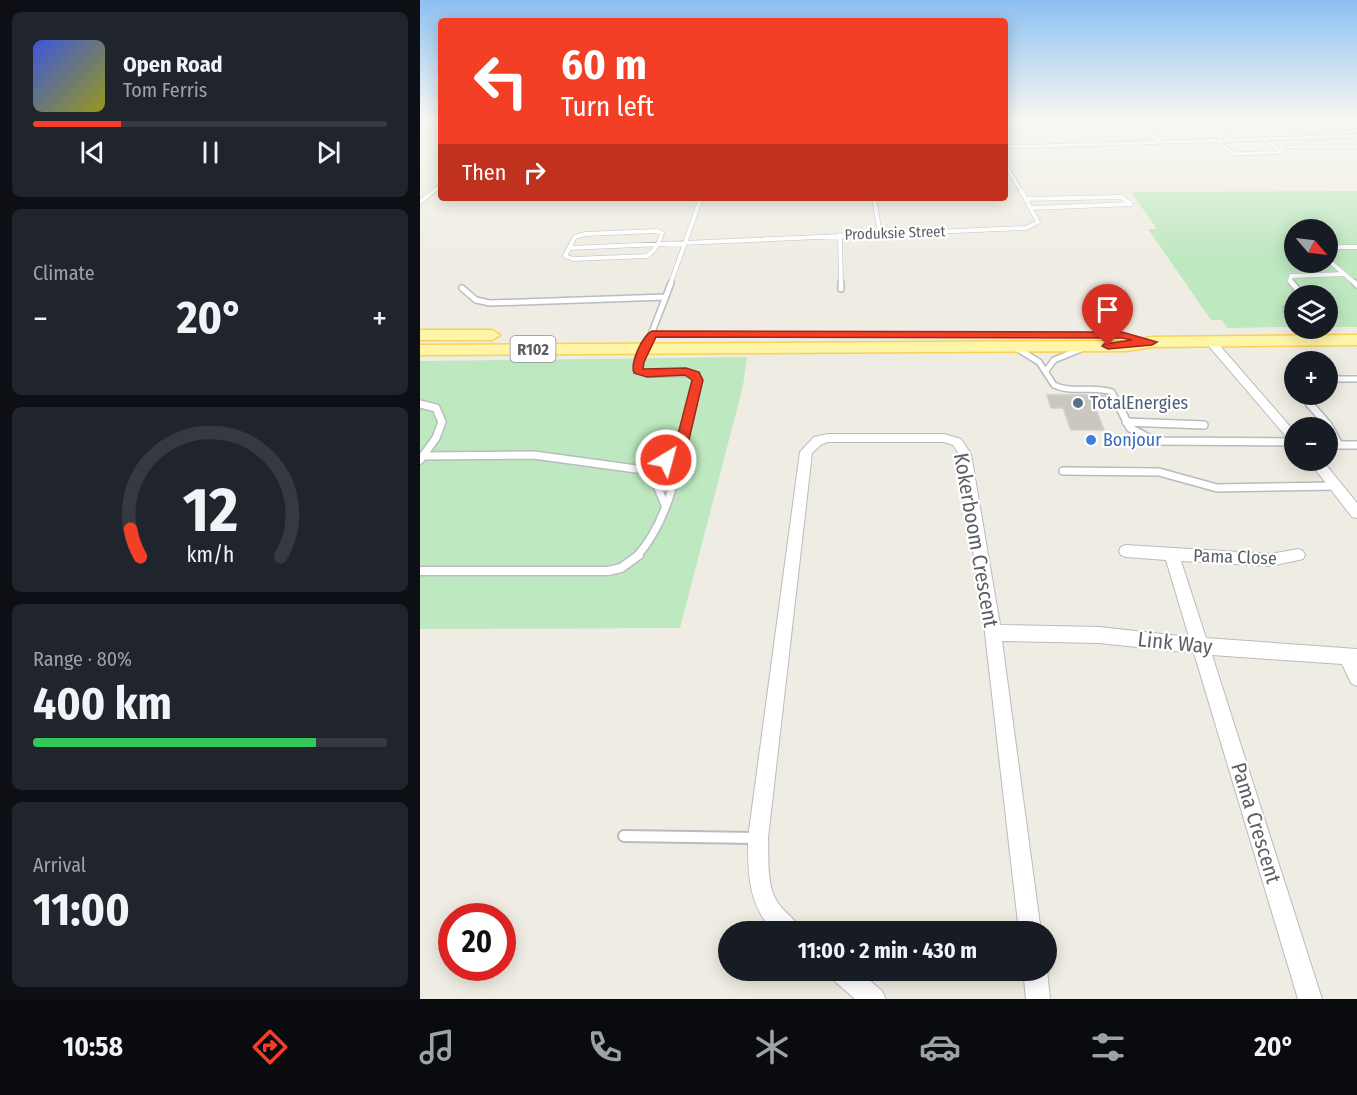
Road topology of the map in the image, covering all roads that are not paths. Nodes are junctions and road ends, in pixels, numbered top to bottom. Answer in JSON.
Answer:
{"nodes":[{"id":1,"x":1008,"y":169,"type":"edge"},
{"id":2,"x":438,"y":187,"type":"edge"},
{"id":3,"x":1027,"y":199,"type":"junction"},
{"id":4,"x":420,"y":201,"type":"edge"},
{"id":5,"x":699,"y":201,"type":"edge"},
{"id":6,"x":874,"y":201,"type":"edge"},
{"id":7,"x":1032,"y":208,"type":"junction"},
{"id":8,"x":879,"y":234,"type":"junction"},
{"id":9,"x":840,"y":235,"type":"junction"},
{"id":10,"x":684,"y":242,"type":"junction"},
{"id":11,"x":659,"y":243,"type":"junction"},
{"id":12,"x":1338,"y":247,"type":"edge"},
{"id":13,"x":1357,"y":247,"type":"edge"},
{"id":14,"x":569,"y":248,"type":"junction"},
{"id":15,"x":1338,"y":269,"type":"edge"},
{"id":16,"x":1344,"y":274,"type":"junction"},
{"id":17,"x":1293,"y":285,"type":"edge"},
{"id":18,"x":1357,"y":285,"type":"edge"},
{"id":19,"x":462,"y":288,"type":"dead end"},
{"id":20,"x":841,"y":289,"type":"dead end"},
{"id":21,"x":666,"y":297,"type":"junction"},
{"id":22,"x":420,"y":335,"type":"edge"},
{"id":23,"x":1357,"y":340,"type":"edge"},
{"id":24,"x":649,"y":341,"type":"junction"},
{"id":25,"x":1152,"y":342,"type":"junction"},
{"id":26,"x":1211,"y":342,"type":"junction"},
{"id":27,"x":1010,"y":346,"type":"junction"},
{"id":28,"x":1089,"y":346,"type":"junction"},
{"id":29,"x":420,"y":350,"type":"edge"},
{"id":30,"x":1046,"y":370,"type":"junction"},
{"id":31,"x":1338,"y":379,"type":"edge"},
{"id":32,"x":1357,"y":379,"type":"edge"},
{"id":33,"x":420,"y":404,"type":"edge"},
{"id":34,"x":1310,"y":405,"type":"edge"},
{"id":35,"x":1319,"y":417,"type":"edge"},
{"id":36,"x":1126,"y":422,"type":"junction"},
{"id":37,"x":1204,"y":424,"type":"dead end"},
{"id":38,"x":1284,"y":428,"type":"edge"},
{"id":39,"x":1284,"y":440,"type":"edge"},
{"id":40,"x":1339,"y":445,"type":"edge"},
{"id":41,"x":1357,"y":445,"type":"edge"},
{"id":42,"x":680,"y":448,"type":"junction"},
{"id":43,"x":422,"y":458,"type":"edge"},
{"id":44,"x":651,"y":471,"type":"junction"},
{"id":45,"x":1064,"y":471,"type":"dead end"},
{"id":46,"x":1323,"y":471,"type":"edge"},
{"id":47,"x":1336,"y":486,"type":"junction"},
{"id":48,"x":664,"y":505,"type":"junction"},
{"id":49,"x":1357,"y":513,"type":"edge"},
{"id":50,"x":1126,"y":551,"type":"dead end"},
{"id":51,"x":1172,"y":554,"type":"junction"},
{"id":52,"x":1298,"y":555,"type":"dead end"},
{"id":53,"x":420,"y":571,"type":"edge"},
{"id":54,"x":993,"y":633,"type":"junction"},
{"id":55,"x":1202,"y":646,"type":"junction"},
{"id":56,"x":1352,"y":657,"type":"edge"},
{"id":57,"x":1357,"y":677,"type":"edge"},
{"id":58,"x":624,"y":836,"type":"dead end"},
{"id":59,"x":758,"y":838,"type":"junction"},
{"id":60,"x":778,"y":921,"type":"edge"},
{"id":61,"x":1029,"y":921,"type":"edge"},
{"id":62,"x":852,"y":981,"type":"edge"},
{"id":63,"x":1036,"y":981,"type":"edge"},
{"id":64,"x":874,"y":999,"type":"edge"},
{"id":65,"x":1038,"y":999,"type":"edge"},
{"id":66,"x":1310,"y":999,"type":"edge"}],
"edges":[{"from":1,"to":3,"type":"lane"},
{"from":2,"to":4,"type":"lane"},
{"from":3,"to":7,"type":"lane"},
{"from":3,"to":7,"type":"lane"},
{"from":5,"to":10,"type":"lane"},
{"from":6,"to":8,"type":"lane"},
{"from":7,"to":8,"type":"lane","name":"Produksie Street"},
{"from":8,"to":9,"type":"lane","name":"Produksie Street"},
{"from":9,"to":10,"type":"lane","name":"Produksie Street"},
{"from":9,"to":20,"type":"lane"},
{"from":10,"to":11,"type":"lane","name":"Produksie Street"},
{"from":10,"to":21,"type":"lane"},
{"from":11,"to":14,"type":"lane","name":"Produksie Street"},
{"from":11,"to":14,"type":"lane"},
{"from":11,"to":14,"type":"lane"},
{"from":12,"to":13,"type":"lane"},
{"from":15,"to":16,"type":"lane"},
{"from":16,"to":17,"type":"lane"},
{"from":16,"to":18,"type":"lane"},
{"from":19,"to":21,"type":"lane"},
{"from":21,"to":24,"type":"lane"},
{"from":22,"to":24,"type":"main road","number":"R102"},
{"from":23,"to":26,"type":"main road","number":"R102"},
{"from":24,"to":25,"type":"main road","number":"R102"},
{"from":24,"to":27,"type":"main road","number":"R102"},
{"from":24,"to":29,"type":"main road","number":"R102"},
{"from":24,"to":42,"type":"lane"},
{"from":25,"to":26,"type":"main road","number":"R102"},
{"from":25,"to":28,"type":"main road","number":"R102"},
{"from":26,"to":38,"type":"street"},
{"from":27,"to":28,"type":"main road","number":"R102"},
{"from":27,"to":30,"type":"lane"},
{"from":28,"to":30,"type":"lane"},
{"from":30,"to":36,"type":"lane"},
{"from":31,"to":32,"type":"lane"},
{"from":33,"to":43,"type":"lane"},
{"from":34,"to":35,"type":"lane"},
{"from":36,"to":37,"type":"lane"},
{"from":36,"to":39,"type":"lane"},
{"from":40,"to":41,"type":"lane"},
{"from":42,"to":44,"type":"lane"},
{"from":42,"to":48,"type":"lane"},
{"from":43,"to":44,"type":"lane"},
{"from":44,"to":48,"type":"lane"},
{"from":45,"to":47,"type":"lane"},
{"from":46,"to":47,"type":"street"},
{"from":47,"to":49,"type":"street"},
{"from":48,"to":53,"type":"lane"},
{"from":50,"to":51,"type":"street","name":"Pama Close"},
{"from":51,"to":52,"type":"street","name":"Pama Close"},
{"from":51,"to":55,"type":"street","name":"Pama Close"},
{"from":54,"to":55,"type":"street","name":"Link Way"},
{"from":54,"to":59,"type":"street","name":"Kokerboom Crescent"},
{"from":54,"to":61,"type":"street","name":"Kokerboom Crescent"},
{"from":55,"to":56,"type":"street","name":"Link Way"},
{"from":55,"to":66,"type":"street","name":"Pama Crescent"},
{"from":56,"to":57,"type":"street"},
{"from":58,"to":59,"type":"lane"},
{"from":59,"to":60,"type":"street","name":"Kokerboom Crescent"},
{"from":62,"to":64,"type":"street"},
{"from":63,"to":65,"type":"street"}]}
